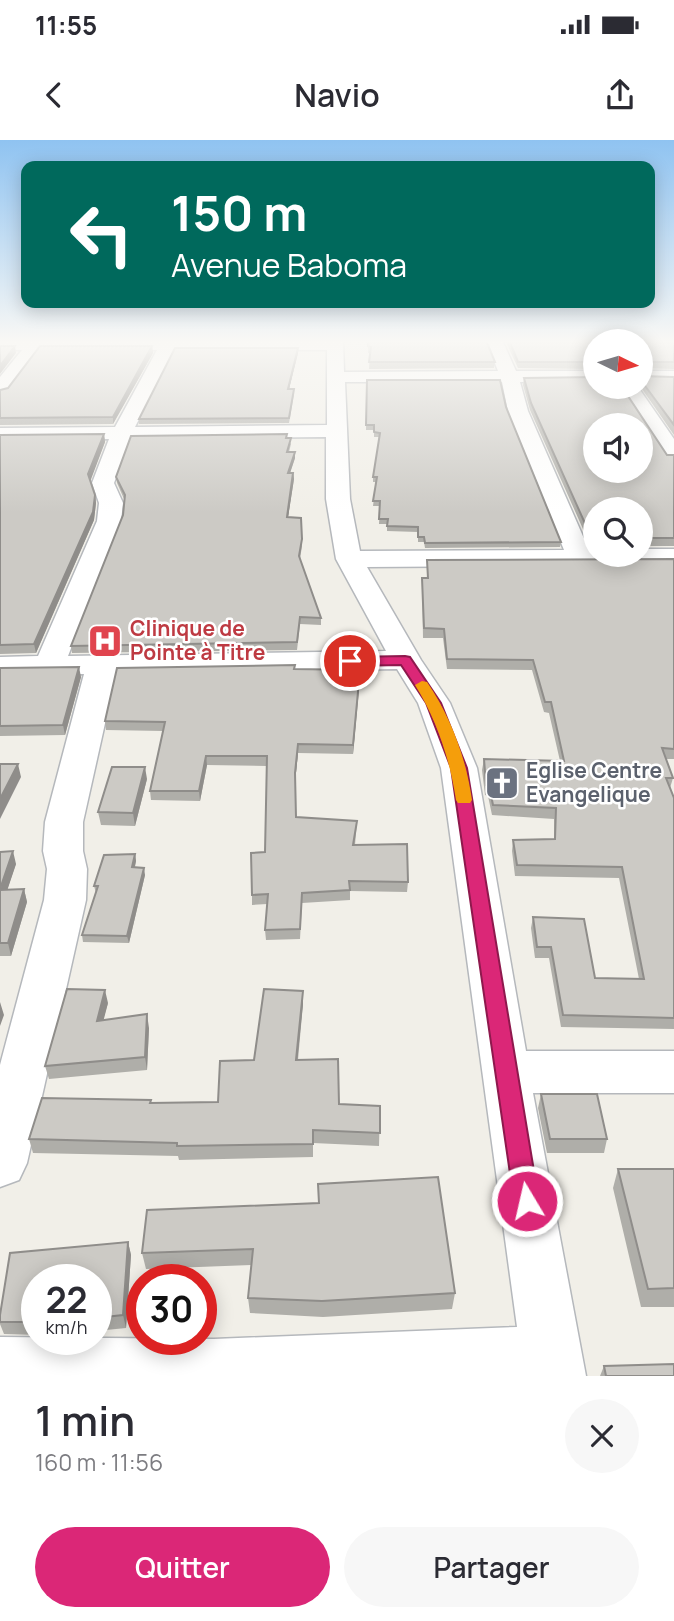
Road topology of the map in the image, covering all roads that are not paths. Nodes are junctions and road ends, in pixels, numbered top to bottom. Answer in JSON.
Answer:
{"nodes":[{"id":1,"x":140,"y":398,"type":"edge"},
{"id":2,"x":336,"y":398,"type":"edge"},
{"id":3,"x":515,"y":398,"type":"edge"},
{"id":4,"x":637,"y":399,"type":"edge"},
{"id":5,"x":336,"y":431,"type":"junction"},
{"id":6,"x":122,"y":432,"type":"junction"},
{"id":7,"x":0,"y":434,"type":"edge"},
{"id":8,"x":674,"y":455,"type":"edge"},
{"id":9,"x":580,"y":558,"type":"junction"},
{"id":10,"x":674,"y":558,"type":"edge"},
{"id":11,"x":349,"y":559,"type":"junction"},
{"id":12,"x":405,"y":660,"type":"junction"},
{"id":13,"x":0,"y":666,"type":"edge"},
{"id":14,"x":48,"y":666,"type":"junction"},
{"id":15,"x":102,"y":666,"type":"junction"},
{"id":16,"x":505,"y":1072,"type":"junction"},
{"id":17,"x":674,"y":1072,"type":"edge"},
{"id":18,"x":0,"y":1163,"type":"edge"},
{"id":19,"x":554,"y":1366,"type":"edge"},
{"id":20,"x":31,"y":1370,"type":"edge"}],
"edges":[{"from":1,"to":6,"type":"street"},
{"from":2,"to":5,"type":"street"},
{"from":3,"to":9,"type":"street"},
{"from":4,"to":8,"type":"street"},
{"from":5,"to":6,"type":"street"},
{"from":5,"to":11,"type":"street"},
{"from":6,"to":7,"type":"street"},
{"from":6,"to":14,"type":"street"},
{"from":9,"to":10,"type":"street"},
{"from":9,"to":11,"type":"street"},
{"from":11,"to":12,"type":"street"},
{"from":12,"to":15,"type":"street"},
{"from":12,"to":16,"type":"street"},
{"from":13,"to":14,"type":"street"},
{"from":14,"to":15,"type":"street"},
{"from":15,"to":18,"type":"street"},
{"from":16,"to":17,"type":"street"},
{"from":16,"to":19,"type":"street"},
{"from":19,"to":20,"type":"street"}]}
